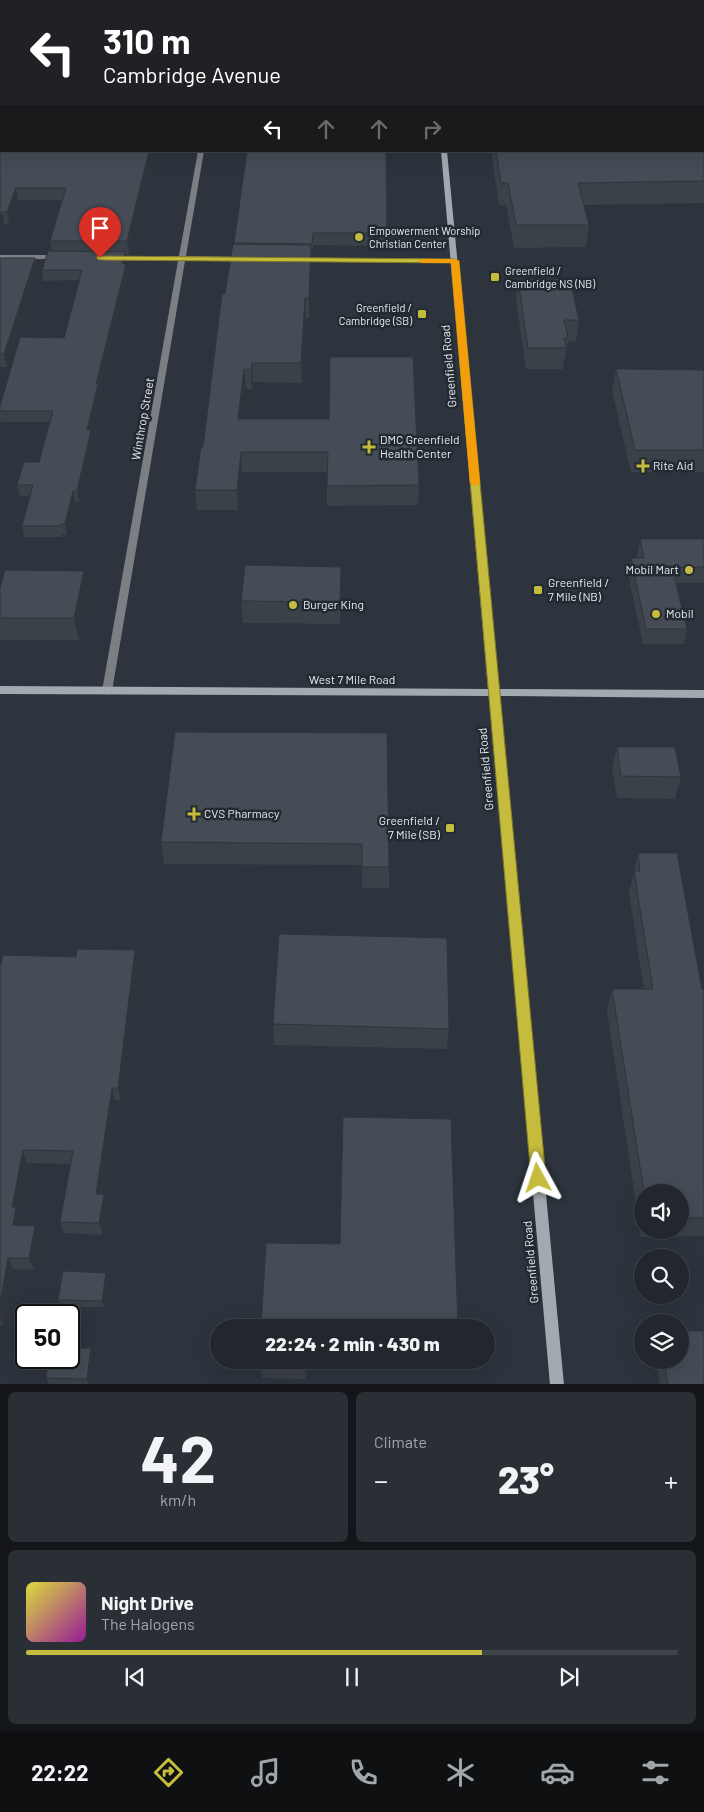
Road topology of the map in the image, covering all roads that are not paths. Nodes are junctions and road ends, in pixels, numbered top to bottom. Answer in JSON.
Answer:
{"nodes":[{"id":1,"x":200,"y":152,"type":"edge"},
{"id":2,"x":444,"y":152,"type":"edge"},
{"id":3,"x":0,"y":257,"type":"edge"},
{"id":4,"x":70,"y":258,"type":"edge"},
{"id":5,"x":109,"y":258,"type":"edge"},
{"id":6,"x":182,"y":258,"type":"junction"},
{"id":7,"x":257,"y":259,"type":"edge"},
{"id":8,"x":287,"y":260,"type":"edge"},
{"id":9,"x":455,"y":261,"type":"junction"},
{"id":10,"x":0,"y":690,"type":"edge"},
{"id":11,"x":108,"y":691,"type":"junction"},
{"id":12,"x":494,"y":694,"type":"junction"},
{"id":13,"x":704,"y":694,"type":"edge"},
{"id":14,"x":557,"y":1384,"type":"edge"}],
"edges":[{"from":1,"to":6,"type":"street","name":"Winthrop Street"},
{"from":2,"to":9,"type":"main road","name":"Greenfield Road"},
{"from":3,"to":4,"type":"street"},
{"from":5,"to":6,"type":"street"},
{"from":6,"to":7,"type":"street"},
{"from":6,"to":11,"type":"street","name":"Winthrop Street"},
{"from":8,"to":9,"type":"street"},
{"from":9,"to":12,"type":"main road","name":"Greenfield Road"},
{"from":10,"to":11,"type":"main road","name":"West 7 Mile Road"},
{"from":11,"to":12,"type":"main road","name":"West 7 Mile Road"},
{"from":12,"to":13,"type":"main road","name":"West 7 Mile Road"},
{"from":12,"to":14,"type":"main road","name":"Greenfield Road"}]}
